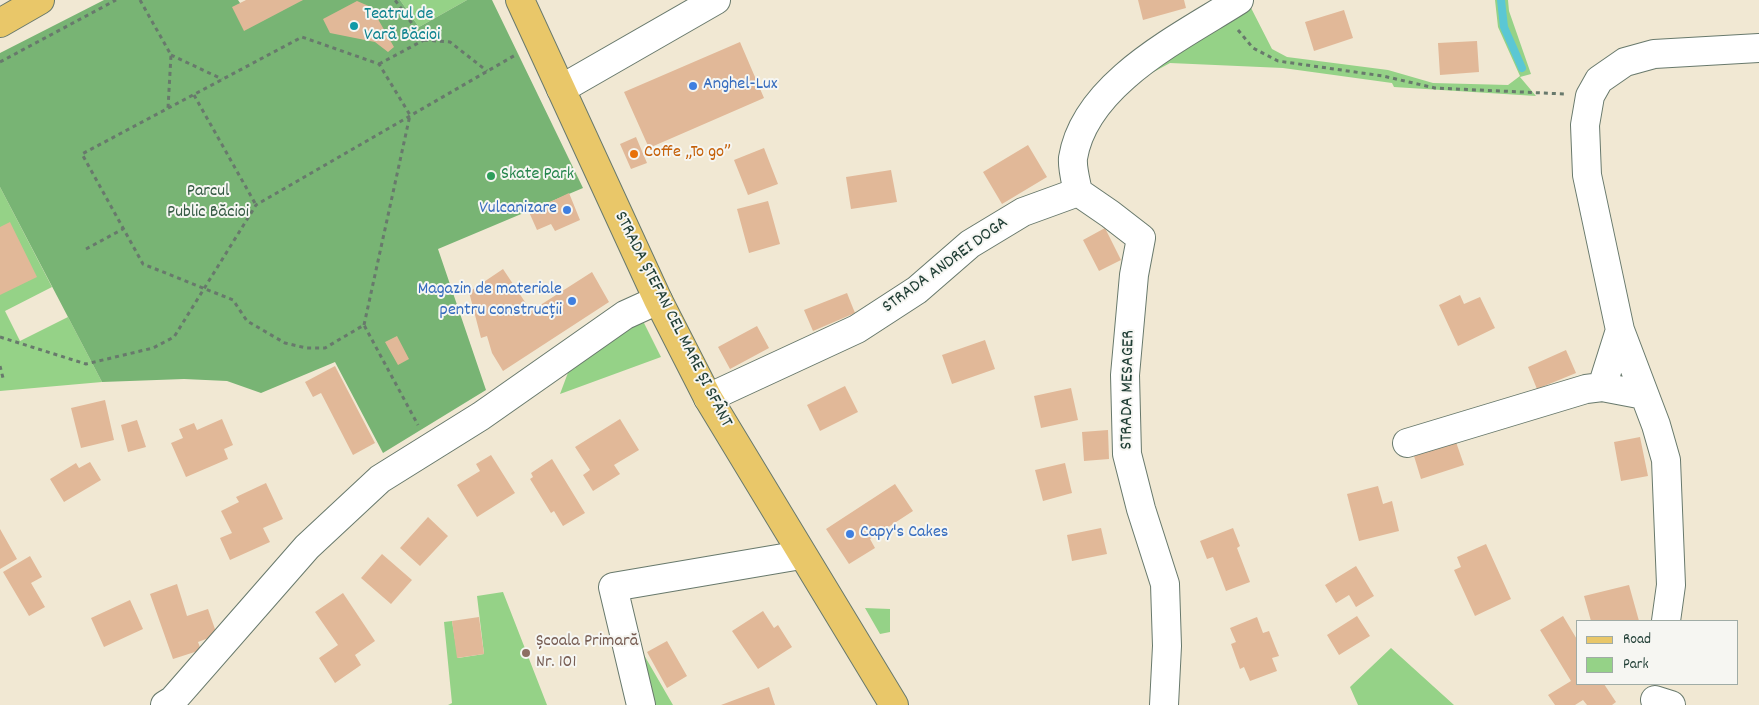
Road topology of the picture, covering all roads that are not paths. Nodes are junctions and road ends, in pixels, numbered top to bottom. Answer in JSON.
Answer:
{"nodes":[{"id":1,"x":40,"y":0,"type":"edge"},
{"id":2,"x":520,"y":0,"type":"edge"},
{"id":3,"x":716,"y":0,"type":"edge"},
{"id":4,"x":1231,"y":5,"type":"edge"},
{"id":5,"x":0,"y":22,"type":"edge"},
{"id":6,"x":1759,"y":48,"type":"edge"},
{"id":7,"x":561,"y":89,"type":"junction"},
{"id":8,"x":1078,"y":192,"type":"junction"},
{"id":9,"x":658,"y":300,"type":"junction"},
{"id":10,"x":1620,"y":330,"type":"junction"},
{"id":11,"x":1602,"y":386,"type":"junction"},
{"id":12,"x":1644,"y":394,"type":"junction"},
{"id":13,"x":708,"y":398,"type":"junction"},
{"id":14,"x":1407,"y":443,"type":"dead end"},
{"id":15,"x":801,"y":554,"type":"junction"},
{"id":16,"x":1666,"y":620,"type":"edge"},
{"id":17,"x":165,"y":705,"type":"edge"},
{"id":18,"x":641,"y":705,"type":"edge"},
{"id":19,"x":894,"y":705,"type":"edge"},
{"id":20,"x":1164,"y":705,"type":"edge"}],
"edges":[{"from":1,"to":5,"type":"main road"},
{"from":2,"to":7,"type":"main road","name":"STRADA ȘTEFAN CEL MARE ȘI SFÂNT"},
{"from":3,"to":7,"type":"street"},
{"from":4,"to":8,"type":"street"},
{"from":6,"to":10,"type":"street"},
{"from":7,"to":9,"type":"main road","name":"STRADA ȘTEFAN CEL MARE ȘI SFÂNT"},
{"from":8,"to":13,"type":"street","name":"STRADA ANDREI DOGA"},
{"from":8,"to":20,"type":"street","name":"STRADA MESAGER"},
{"from":9,"to":13,"type":"main road","name":"STRADA ȘTEFAN CEL MARE ȘI SFÂNT"},
{"from":9,"to":17,"type":"street"},
{"from":10,"to":11,"type":"street"},
{"from":10,"to":12,"type":"street"},
{"from":11,"to":12,"type":"street"},
{"from":11,"to":14,"type":"street"},
{"from":12,"to":16,"type":"street"},
{"from":13,"to":15,"type":"main road","name":"STRADA ȘTEFAN CEL MARE ȘI SFÂNT"},
{"from":15,"to":18,"type":"street"},
{"from":15,"to":19,"type":"main road","name":"STRADA ȘTEFAN CEL MARE ȘI SFÂNT"}]}
